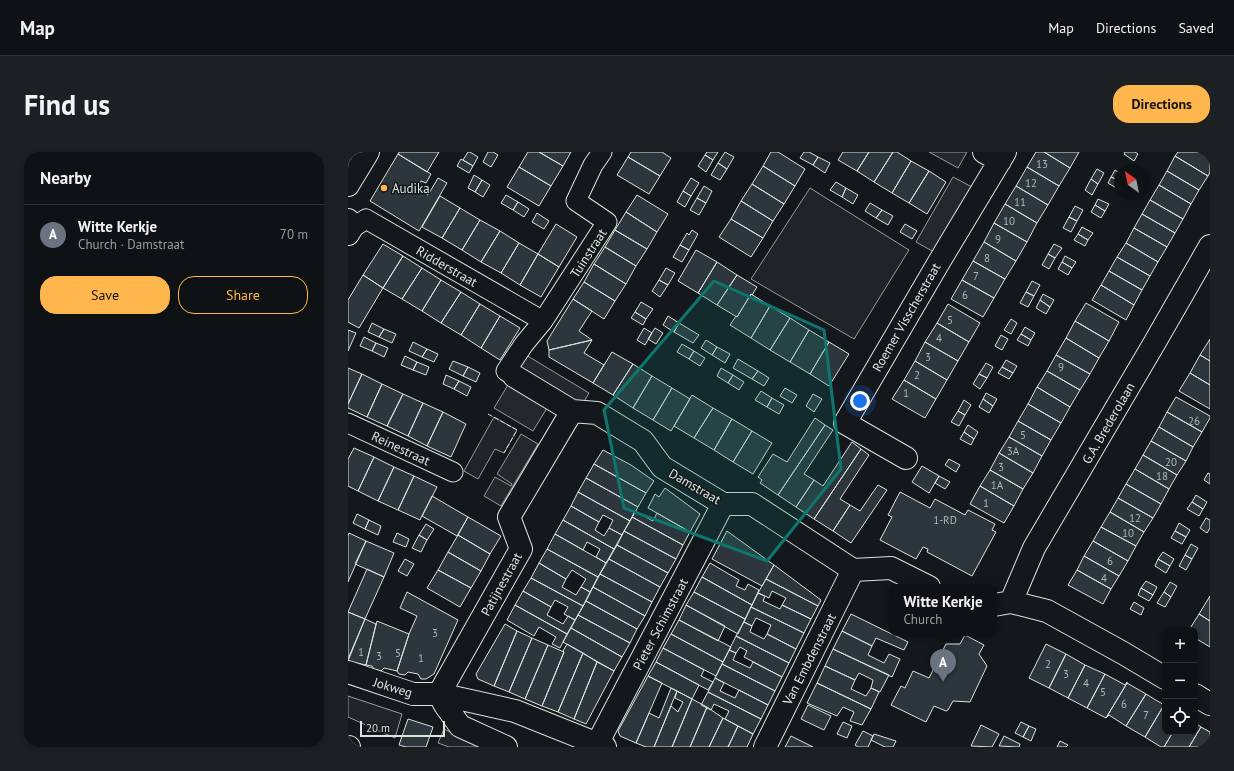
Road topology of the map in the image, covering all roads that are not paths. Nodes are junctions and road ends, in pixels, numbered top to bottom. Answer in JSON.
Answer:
{"nodes":[{"id":1,"x":368,"y":152,"type":"edge"},
{"id":2,"x":602,"y":152,"type":"edge"},
{"id":3,"x":997,"y":155,"type":"edge"},
{"id":4,"x":348,"y":185,"type":"edge"},
{"id":5,"x":349,"y":228,"type":"edge"},
{"id":6,"x":1210,"y":246,"type":"edge"},
{"id":7,"x":544,"y":321,"type":"junction"},
{"id":8,"x":514,"y":376,"type":"joint"},
{"id":9,"x":572,"y":411,"type":"junction"},
{"id":10,"x":348,"y":423,"type":"edge"},
{"id":11,"x":906,"y":458,"type":"dead end"},
{"id":12,"x":453,"y":472,"type":"dead end"},
{"id":13,"x":723,"y":504,"type":"junction"},
{"id":14,"x":853,"y":570,"type":"junction"},
{"id":15,"x":924,"y":584,"type":"edge"},
{"id":16,"x":1002,"y":604,"type":"edge"},
{"id":17,"x":348,"y":672,"type":"edge"},
{"id":18,"x":1162,"y":676,"type":"edge"},
{"id":19,"x":440,"y":694,"type":"junction"},
{"id":20,"x":1198,"y":697,"type":"edge"},
{"id":21,"x":1210,"y":704,"type":"edge"},
{"id":22,"x":601,"y":745,"type":"edge"},
{"id":23,"x":506,"y":747,"type":"edge"},
{"id":24,"x":765,"y":747,"type":"edge"}],
"edges":[{"from":1,"to":4,"type":"street"},
{"from":2,"to":7,"type":"street","name":"Tuinstraat"},
{"from":3,"to":11,"type":"street","name":"Roemer Visscherstraat"},
{"from":5,"to":7,"type":"street","name":"Ridderstraat"},
{"from":6,"to":16,"type":"street","name":"G.A. Brederolaan"},
{"from":7,"to":8,"type":"street","name":"Damstraat"},
{"from":8,"to":9,"type":"street","name":"Damstraat"},
{"from":9,"to":13,"type":"street","name":"Damstraat"},
{"from":9,"to":19,"type":"street","name":"Patijnestraat"},
{"from":10,"to":12,"type":"street","name":"Reinestraat"},
{"from":13,"to":14,"type":"street","name":"Damstraat"},
{"from":13,"to":22,"type":"street","name":"Pieter Schimstraat"},
{"from":14,"to":15,"type":"street"},
{"from":14,"to":24,"type":"street","name":"Van Embdenstraat"},
{"from":16,"to":18,"type":"street"},
{"from":17,"to":19,"type":"street","name":"Jokweg"},
{"from":19,"to":22,"type":"street","name":"Jokweg"},
{"from":19,"to":23,"type":"street"},
{"from":20,"to":21,"type":"street"}]}
